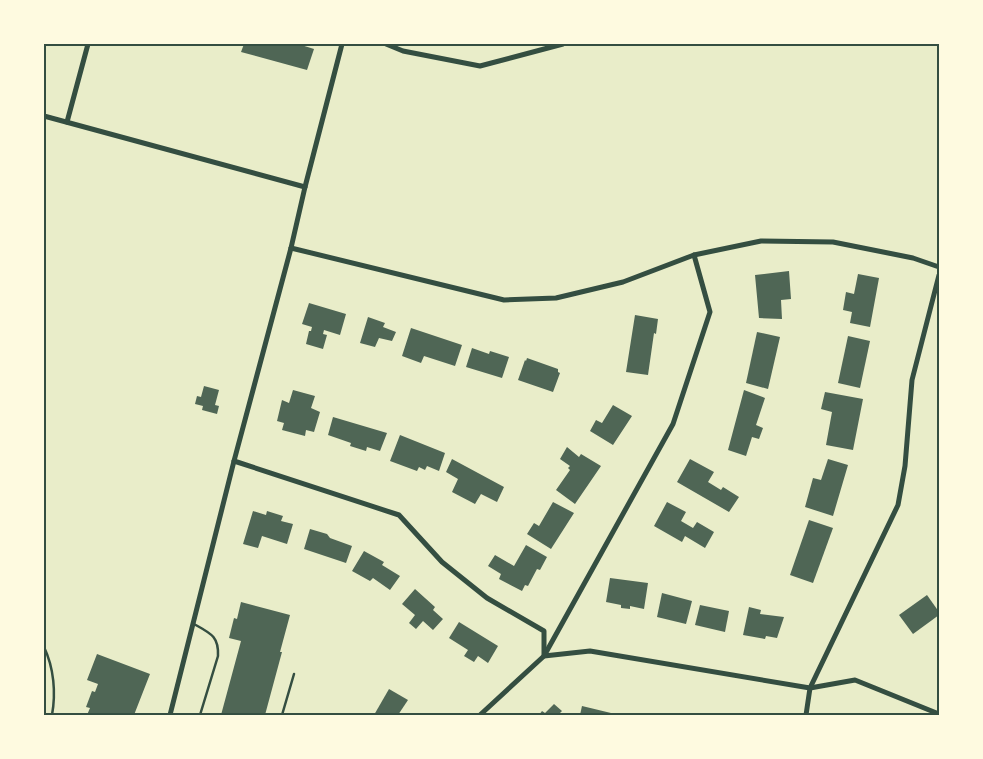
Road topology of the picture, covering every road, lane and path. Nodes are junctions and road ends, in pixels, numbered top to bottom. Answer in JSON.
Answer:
{"nodes":[{"id":1,"x":88,"y":44,"type":"edge"},
{"id":2,"x":342,"y":44,"type":"edge"},
{"id":3,"x":386,"y":44,"type":"edge"},
{"id":4,"x":563,"y":44,"type":"edge"},
{"id":5,"x":44,"y":116,"type":"edge"},
{"id":6,"x":68,"y":122,"type":"junction"},
{"id":7,"x":305,"y":187,"type":"junction"},
{"id":8,"x":291,"y":248,"type":"junction"},
{"id":9,"x":694,"y":255,"type":"junction"},
{"id":10,"x":939,"y":267,"type":"edge"},
{"id":11,"x":939,"y":275,"type":"edge"},
{"id":12,"x":234,"y":461,"type":"junction"},
{"id":13,"x":193,"y":623,"type":"junction"},
{"id":14,"x":44,"y":647,"type":"edge"},
{"id":15,"x":544,"y":656,"type":"junction"},
{"id":16,"x":294,"y":674,"type":"dead end"},
{"id":17,"x":810,"y":688,"type":"junction"},
{"id":18,"x":939,"y":714,"type":"edge"},
{"id":19,"x":52,"y":715,"type":"edge"},
{"id":20,"x":170,"y":715,"type":"edge"},
{"id":21,"x":200,"y":715,"type":"edge"},
{"id":22,"x":282,"y":715,"type":"edge"},
{"id":23,"x":480,"y":715,"type":"edge"},
{"id":24,"x":806,"y":715,"type":"edge"}],
"edges":[{"from":1,"to":6,"type":"street"},
{"from":2,"to":7,"type":"street"},
{"from":3,"to":4,"type":"street"},
{"from":5,"to":6,"type":"street"},
{"from":6,"to":7,"type":"street"},
{"from":7,"to":8,"type":"street"},
{"from":8,"to":9,"type":"street"},
{"from":8,"to":12,"type":"street"},
{"from":9,"to":10,"type":"street"},
{"from":9,"to":15,"type":"street"},
{"from":11,"to":17,"type":"street"},
{"from":12,"to":13,"type":"street"},
{"from":12,"to":15,"type":"street"},
{"from":13,"to":20,"type":"street"},
{"from":13,"to":21,"type":"lane"},
{"from":14,"to":19,"type":"lane"},
{"from":15,"to":17,"type":"street"},
{"from":15,"to":23,"type":"street"},
{"from":16,"to":22,"type":"lane"},
{"from":17,"to":18,"type":"street"},
{"from":17,"to":24,"type":"street"}]}
